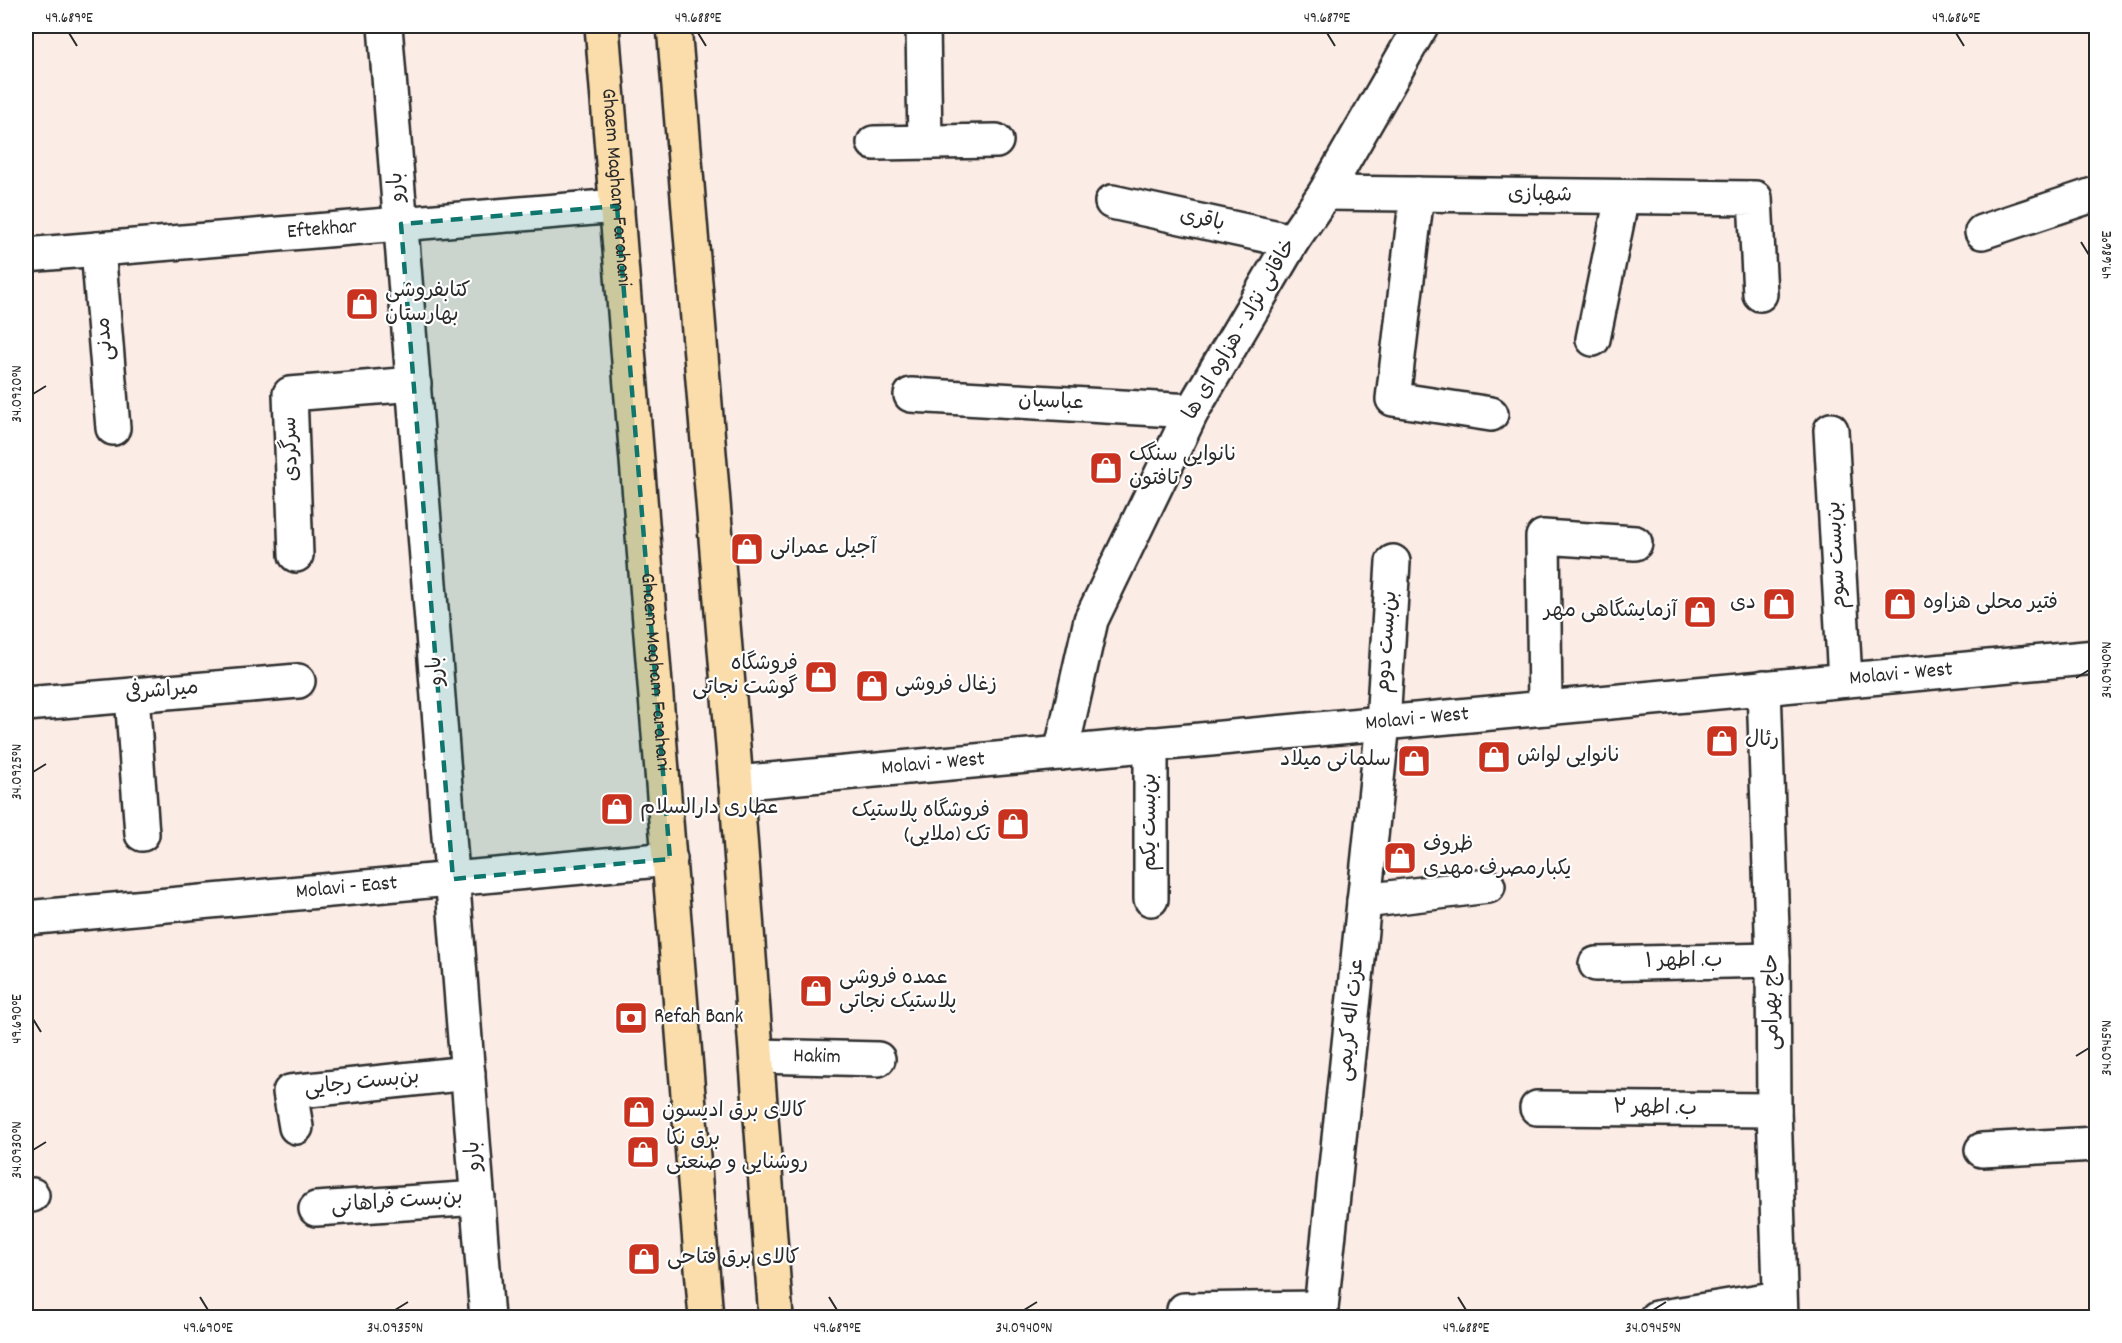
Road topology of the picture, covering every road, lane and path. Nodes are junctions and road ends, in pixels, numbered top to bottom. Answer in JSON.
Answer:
{"nodes":[{"id":1,"x":385,"y":26,"type":"edge"},
{"id":2,"x":602,"y":26,"type":"edge"},
{"id":3,"x":674,"y":26,"type":"edge"},
{"id":4,"x":923,"y":26,"type":"edge"},
{"id":5,"x":1421,"y":26,"type":"edge"},
{"id":6,"x":996,"y":141,"type":"dead end"},
{"id":7,"x":925,"y":142,"type":"junction"},
{"id":8,"x":874,"y":143,"type":"dead end"},
{"id":9,"x":1324,"y":193,"type":"junction"},
{"id":10,"x":1418,"y":194,"type":"junction"},
{"id":11,"x":2097,"y":194,"type":"edge"},
{"id":12,"x":1622,"y":197,"type":"junction"},
{"id":13,"x":1112,"y":202,"type":"dead end"},
{"id":14,"x":617,"y":206,"type":"junction"},
{"id":15,"x":401,"y":224,"type":"junction"},
{"id":16,"x":1982,"y":232,"type":"dead end"},
{"id":17,"x":1292,"y":241,"type":"junction"},
{"id":18,"x":98,"y":249,"type":"junction"},
{"id":19,"x":26,"y":255,"type":"edge"},
{"id":20,"x":1760,"y":294,"type":"dead end"},
{"id":21,"x":1593,"y":339,"type":"dead end"},
{"id":22,"x":414,"y":384,"type":"junction"},
{"id":23,"x":911,"y":395,"type":"dead end"},
{"id":24,"x":1192,"y":411,"type":"junction"},
{"id":25,"x":1491,"y":414,"type":"dead end"},
{"id":26,"x":113,"y":429,"type":"dead end"},
{"id":27,"x":1831,"y":430,"type":"dead end"},
{"id":28,"x":1635,"y":543,"type":"dead end"},
{"id":29,"x":296,"y":555,"type":"dead end"},
{"id":30,"x":1393,"y":562,"type":"dead end"},
{"id":31,"x":2097,"y":657,"type":"edge"},
{"id":32,"x":1845,"y":680,"type":"junction"},
{"id":33,"x":298,"y":681,"type":"dead end"},
{"id":34,"x":1764,"y":687,"type":"junction"},
{"id":35,"x":132,"y":695,"type":"junction"},
{"id":36,"x":26,"y":704,"type":"edge"},
{"id":37,"x":1545,"y":708,"type":"junction"},
{"id":38,"x":1383,"y":723,"type":"junction"},
{"id":39,"x":1151,"y":744,"type":"junction"},
{"id":40,"x":1061,"y":753,"type":"junction"},
{"id":41,"x":736,"y":783,"type":"junction"},
{"id":42,"x":142,"y":834,"type":"dead end"},
{"id":43,"x":670,"y":859,"type":"junction"},
{"id":44,"x":453,"y":879,"type":"junction"},
{"id":45,"x":1488,"y":886,"type":"dead end"},
{"id":46,"x":1151,"y":899,"type":"dead end"},
{"id":47,"x":1364,"y":901,"type":"junction"},
{"id":48,"x":26,"y":918,"type":"edge"},
{"id":49,"x":1773,"y":960,"type":"junction"},
{"id":50,"x":1596,"y":964,"type":"dead end"},
{"id":51,"x":757,"y":1056,"type":"junction"},
{"id":52,"x":878,"y":1059,"type":"dead end"},
{"id":53,"x":468,"y":1073,"type":"junction"},
{"id":54,"x":1537,"y":1108,"type":"dead end"},
{"id":55,"x":1774,"y":1110,"type":"junction"},
{"id":56,"x":297,"y":1127,"type":"dead end"},
{"id":57,"x":2097,"y":1144,"type":"edge"},
{"id":58,"x":1982,"y":1150,"type":"dead end"},
{"id":59,"x":478,"y":1198,"type":"junction"},
{"id":60,"x":316,"y":1209,"type":"dead end"},
{"id":61,"x":1780,"y":1308,"type":"edge"},
{"id":62,"x":1184,"y":1310,"type":"dead end"},
{"id":63,"x":1320,"y":1313,"type":"edge"},
{"id":64,"x":487,"y":1317,"type":"edge"},
{"id":65,"x":706,"y":1317,"type":"edge"},
{"id":66,"x":776,"y":1317,"type":"edge"},
{"id":67,"x":1656,"y":1317,"type":"edge"}],
"edges":[{"from":1,"to":15,"type":"street","name":"بارو"},
{"from":2,"to":14,"type":"main road","name":"Ghaem Magham Farahani"},
{"from":3,"to":41,"type":"main road"},
{"from":4,"to":7,"type":"street"},
{"from":5,"to":9,"type":"street","name":"خاقانی نژاد - هزاوه ای ها"},
{"from":6,"to":7,"type":"street"},
{"from":7,"to":8,"type":"street"},
{"from":9,"to":10,"type":"street","name":"شهبازی"},
{"from":9,"to":17,"type":"street","name":"خاقانی نژاد - هزاوه ای ها"},
{"from":10,"to":12,"type":"street","name":"شهبازی"},
{"from":10,"to":25,"type":"street"},
{"from":11,"to":16,"type":"street"},
{"from":12,"to":20,"type":"street","name":"شهبازی"},
{"from":12,"to":21,"type":"street"},
{"from":13,"to":17,"type":"street","name":"باقری"},
{"from":14,"to":15,"type":"street","name":"Eftekhar"},
{"from":14,"to":43,"type":"main road","name":"Ghaem Magham Farahani"},
{"from":15,"to":18,"type":"street","name":"Eftekhar"},
{"from":15,"to":22,"type":"street","name":"بارو"},
{"from":17,"to":24,"type":"street","name":"خاقانی نژاد - هزاوه ای ها"},
{"from":18,"to":19,"type":"street","name":"Eftekhar"},
{"from":18,"to":26,"type":"street","name":"مدنی"},
{"from":22,"to":29,"type":"street","name":"سرگردی"},
{"from":22,"to":44,"type":"street","name":"بارو"},
{"from":23,"to":24,"type":"street","name":"عباسیان"},
{"from":24,"to":40,"type":"street","name":"خاقانی نژاد - هزاوه ای ها"},
{"from":27,"to":32,"type":"street","name":"بن‌بست سوم"},
{"from":28,"to":37,"type":"street"},
{"from":30,"to":38,"type":"street","name":"بن‌بست دوم"},
{"from":31,"to":32,"type":"street","name":"Molavi - West"},
{"from":32,"to":34,"type":"street","name":"Molavi - West"},
{"from":33,"to":35,"type":"street","name":"میراشرفی"},
{"from":34,"to":37,"type":"street","name":"Molavi - West"},
{"from":34,"to":49,"type":"street","name":"حاج بهرامی"},
{"from":35,"to":36,"type":"street","name":"میراشرفی"},
{"from":35,"to":42,"type":"street"},
{"from":37,"to":38,"type":"street","name":"Molavi - West"},
{"from":38,"to":39,"type":"street","name":"Molavi - West"},
{"from":38,"to":47,"type":"street","name":"عزت اله کریمی"},
{"from":39,"to":40,"type":"street","name":"Molavi - West"},
{"from":39,"to":46,"type":"street","name":"بن‌بست یکم"},
{"from":40,"to":41,"type":"street","name":"Molavi - West"},
{"from":41,"to":51,"type":"main road"},
{"from":43,"to":44,"type":"street","name":"Molavi - East"},
{"from":43,"to":65,"type":"main road","name":"Ghaem Magham Farahani"},
{"from":44,"to":48,"type":"street","name":"Molavi - East"},
{"from":44,"to":53,"type":"street","name":"بارو"},
{"from":45,"to":47,"type":"street"},
{"from":47,"to":63,"type":"street","name":"عزت اله کریمی"},
{"from":49,"to":50,"type":"street","name":"ب. اطهر ۱"},
{"from":49,"to":55,"type":"street","name":"حاج بهرامی"},
{"from":51,"to":52,"type":"street","name":"Hakim"},
{"from":51,"to":66,"type":"main road"},
{"from":53,"to":56,"type":"street","name":"بن‌بست رجایی"},
{"from":53,"to":59,"type":"street","name":"بارو"},
{"from":54,"to":55,"type":"street","name":"ب. اطهر ۲"},
{"from":55,"to":61,"type":"street","name":"حاج بهرامی"},
{"from":57,"to":58,"type":"street"},
{"from":59,"to":60,"type":"street","name":"بن‌بست فراهانی"},
{"from":59,"to":64,"type":"street","name":"بارو"},
{"from":61,"to":67,"type":"street"},
{"from":62,"to":63,"type":"street"}]}
